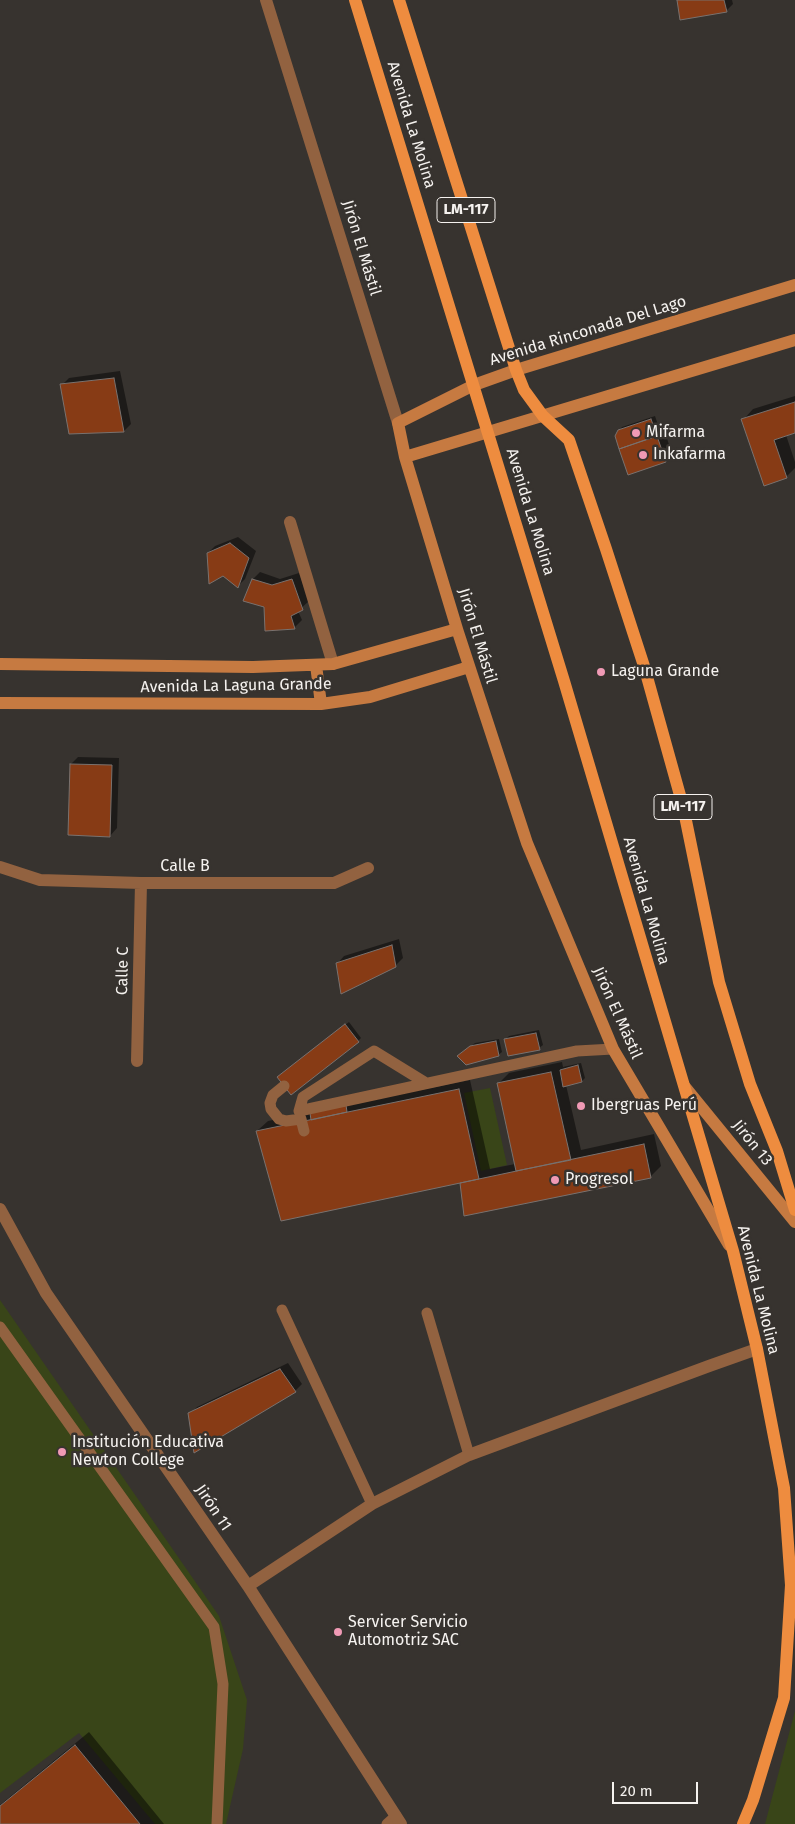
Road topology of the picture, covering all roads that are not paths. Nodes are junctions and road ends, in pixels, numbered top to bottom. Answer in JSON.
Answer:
{"nodes":[{"id":1,"x":266,"y":0,"type":"edge"},
{"id":2,"x":355,"y":0,"type":"edge"},
{"id":3,"x":399,"y":0,"type":"edge"},
{"id":4,"x":795,"y":285,"type":"edge"},
{"id":5,"x":795,"y":340,"type":"edge"},
{"id":6,"x":516,"y":370,"type":"junction"},
{"id":7,"x":474,"y":384,"type":"junction"},
{"id":8,"x":543,"y":416,"type":"junction"},
{"id":9,"x":398,"y":423,"type":"junction"},
{"id":10,"x":488,"y":432,"type":"junction"},
{"id":11,"x":405,"y":457,"type":"junction"},
{"id":12,"x":290,"y":522,"type":"dead end"},
{"id":13,"x":457,"y":629,"type":"junction"},
{"id":14,"x":0,"y":664,"type":"edge"},
{"id":15,"x":333,"y":664,"type":"junction"},
{"id":16,"x":316,"y":666,"type":"junction"},
{"id":17,"x":468,"y":667,"type":"junction"},
{"id":18,"x":0,"y":702,"type":"edge"},
{"id":19,"x":321,"y":704,"type":"junction"},
{"id":20,"x":0,"y":867,"type":"edge"},
{"id":21,"x":368,"y":868,"type":"dead end"},
{"id":22,"x":141,"y":883,"type":"junction"},
{"id":23,"x":613,"y":1049,"type":"junction"},
{"id":24,"x":137,"y":1060,"type":"dead end"},
{"id":25,"x":426,"y":1083,"type":"junction"},
{"id":26,"x":683,"y":1085,"type":"junction"},
{"id":27,"x":284,"y":1086,"type":"dead end"},
{"id":28,"x":304,"y":1131,"type":"dead end"},
{"id":29,"x":0,"y":1209,"type":"edge"},
{"id":30,"x":795,"y":1210,"type":"edge"},
{"id":31,"x":795,"y":1222,"type":"edge"},
{"id":32,"x":732,"y":1251,"type":"junction"},
{"id":33,"x":282,"y":1310,"type":"dead end"},
{"id":34,"x":426,"y":1313,"type":"dead end"},
{"id":35,"x":0,"y":1327,"type":"edge"},
{"id":36,"x":757,"y":1350,"type":"junction"},
{"id":37,"x":469,"y":1455,"type":"junction"},
{"id":38,"x":372,"y":1504,"type":"junction"},
{"id":39,"x":248,"y":1586,"type":"junction"},
{"id":40,"x":394,"y":1821,"type":"edge"},
{"id":41,"x":217,"y":1824,"type":"edge"},
{"id":42,"x":743,"y":1824,"type":"edge"}],
"edges":[{"from":1,"to":9,"type":"street","name":"Jirón El Mástil"},
{"from":2,"to":7,"type":"main road","name":"Avenida La Molina","number":"LM-117"},
{"from":3,"to":6,"type":"main road","name":"Avenida La Molina","number":"LM-117"},
{"from":4,"to":6,"type":"street","name":"Avenida Rinconada Del Lago"},
{"from":5,"to":8,"type":"street"},
{"from":6,"to":7,"type":"street","name":"Avenida Rinconada Del Lago"},
{"from":6,"to":8,"type":"main road","name":"Avenida La Molina","number":"LM-117"},
{"from":7,"to":9,"type":"street","name":"Avenida Rinconada Del Lago"},
{"from":7,"to":10,"type":"main road","name":"Avenida La Molina","number":"LM-117"},
{"from":8,"to":10,"type":"street"},
{"from":8,"to":30,"type":"main road","name":"Avenida La Molina","number":"LM-117"},
{"from":9,"to":11,"type":"street","name":"Jirón El Mástil"},
{"from":10,"to":11,"type":"street"},
{"from":10,"to":26,"type":"main road","name":"Avenida La Molina","number":"LM-117"},
{"from":11,"to":13,"type":"street","name":"Jirón El Mástil"},
{"from":12,"to":15,"type":"street"},
{"from":13,"to":15,"type":"street","name":"Avenida La Laguna Grande"},
{"from":13,"to":17,"type":"street","name":"Jirón El Mástil"},
{"from":14,"to":16,"type":"street","name":"Avenida La Laguna Grande"},
{"from":15,"to":16,"type":"street","name":"Avenida La Laguna Grande"},
{"from":16,"to":19,"type":"street"},
{"from":17,"to":19,"type":"street","name":"Avenida La Laguna Grande"},
{"from":17,"to":23,"type":"street","name":"Jirón El Mástil"},
{"from":18,"to":19,"type":"street","name":"Avenida La Laguna Grande"},
{"from":20,"to":22,"type":"street","name":"Calle B"},
{"from":21,"to":22,"type":"street","name":"Calle B"},
{"from":22,"to":24,"type":"street","name":"Calle C"},
{"from":23,"to":25,"type":"lane"},
{"from":23,"to":32,"type":"street","name":"Jirón El Mástil"},
{"from":25,"to":25,"type":"lane"},
{"from":26,"to":31,"type":"street","name":"Jirón 13"},
{"from":26,"to":32,"type":"main road","name":"Avenida La Molina","number":"LM-117"},
{"from":27,"to":28,"type":"lane"},
{"from":29,"to":39,"type":"street","name":"Jirón 11"},
{"from":32,"to":36,"type":"main road","name":"Avenida La Molina","number":"LM-117"},
{"from":33,"to":38,"type":"lane"},
{"from":34,"to":37,"type":"lane"},
{"from":35,"to":41,"type":"lane"},
{"from":36,"to":37,"type":"street"},
{"from":36,"to":42,"type":"main road","name":"Avenida La Molina","number":"LM-117"},
{"from":37,"to":38,"type":"street"},
{"from":38,"to":39,"type":"street"},
{"from":39,"to":40,"type":"street","name":"Jirón 11"}]}
